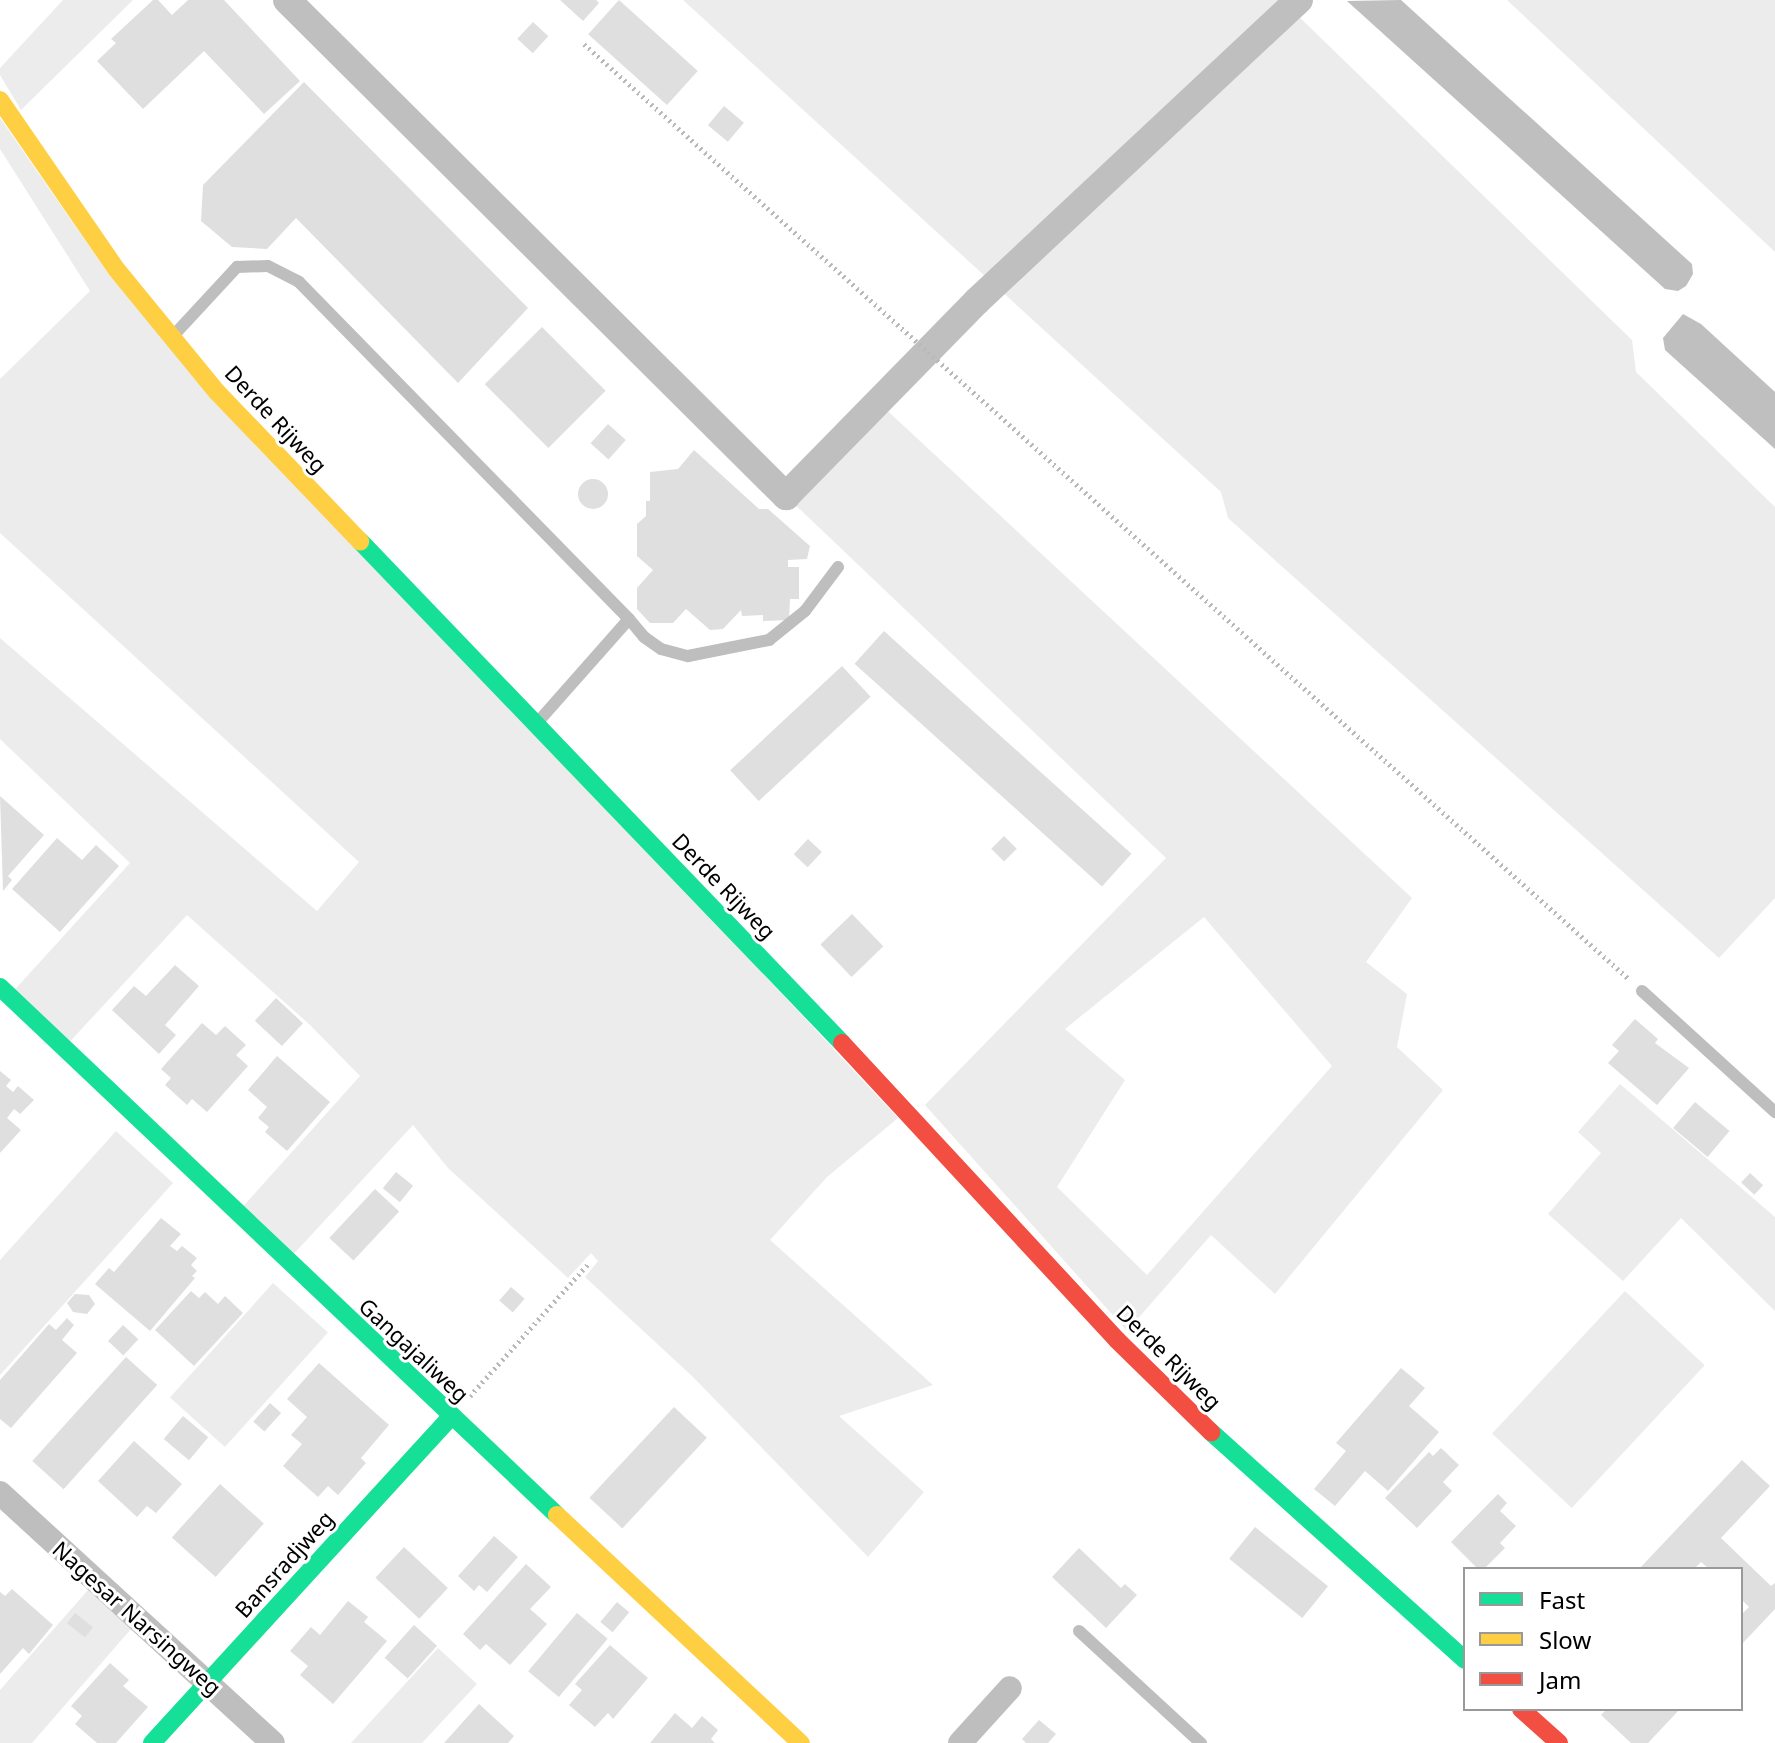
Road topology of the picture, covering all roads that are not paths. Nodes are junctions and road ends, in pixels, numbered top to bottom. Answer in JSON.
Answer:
{"nodes":[{"id":1,"x":0,"y":100,"type":"edge"},
{"id":2,"x":172,"y":337,"type":"junction"},
{"id":3,"x":838,"y":567,"type":"dead end"},
{"id":4,"x":629,"y":619,"type":"junction"},
{"id":5,"x":536,"y":725,"type":"junction"},
{"id":6,"x":0,"y":987,"type":"edge"},
{"id":7,"x":1642,"y":991,"type":"road end"},
{"id":8,"x":1775,"y":1112,"type":"edge"},
{"id":9,"x":450,"y":1418,"type":"junction"},
{"id":10,"x":0,"y":1493,"type":"edge"},
{"id":11,"x":1079,"y":1631,"type":"dead end"},
{"id":12,"x":1463,"y":1658,"type":"edge"},
{"id":13,"x":208,"y":1683,"type":"junction"},
{"id":14,"x":1010,"y":1688,"type":"dead end"},
{"id":15,"x":1523,"y":1711,"type":"edge"},
{"id":16,"x":152,"y":1743,"type":"edge"},
{"id":17,"x":273,"y":1743,"type":"edge"},
{"id":18,"x":801,"y":1743,"type":"edge"},
{"id":19,"x":960,"y":1743,"type":"edge"},
{"id":20,"x":1201,"y":1743,"type":"edge"},
{"id":21,"x":1559,"y":1743,"type":"edge"}],
"edges":[{"from":1,"to":2,"type":"street","name":"Derde Rijweg"},
{"from":2,"to":4,"type":"lane"},
{"from":2,"to":5,"type":"street","name":"Derde Rijweg"},
{"from":3,"to":4,"type":"lane"},
{"from":4,"to":5,"type":"lane"},
{"from":5,"to":12,"type":"street","name":"Derde Rijweg"},
{"from":6,"to":9,"type":"street","name":"Gangajaliweg"},
{"from":7,"to":8,"type":"lane"},
{"from":9,"to":13,"type":"street","name":"Bansradjweg"},
{"from":9,"to":18,"type":"street","name":"Gangajaliweg"},
{"from":10,"to":13,"type":"street","name":"Nagesar Narsingweg"},
{"from":11,"to":20,"type":"lane"},
{"from":13,"to":16,"type":"street","name":"Bansradjweg"},
{"from":13,"to":17,"type":"street","name":"Nagesar Narsingweg"},
{"from":14,"to":19,"type":"street"},
{"from":15,"to":21,"type":"street"}]}
